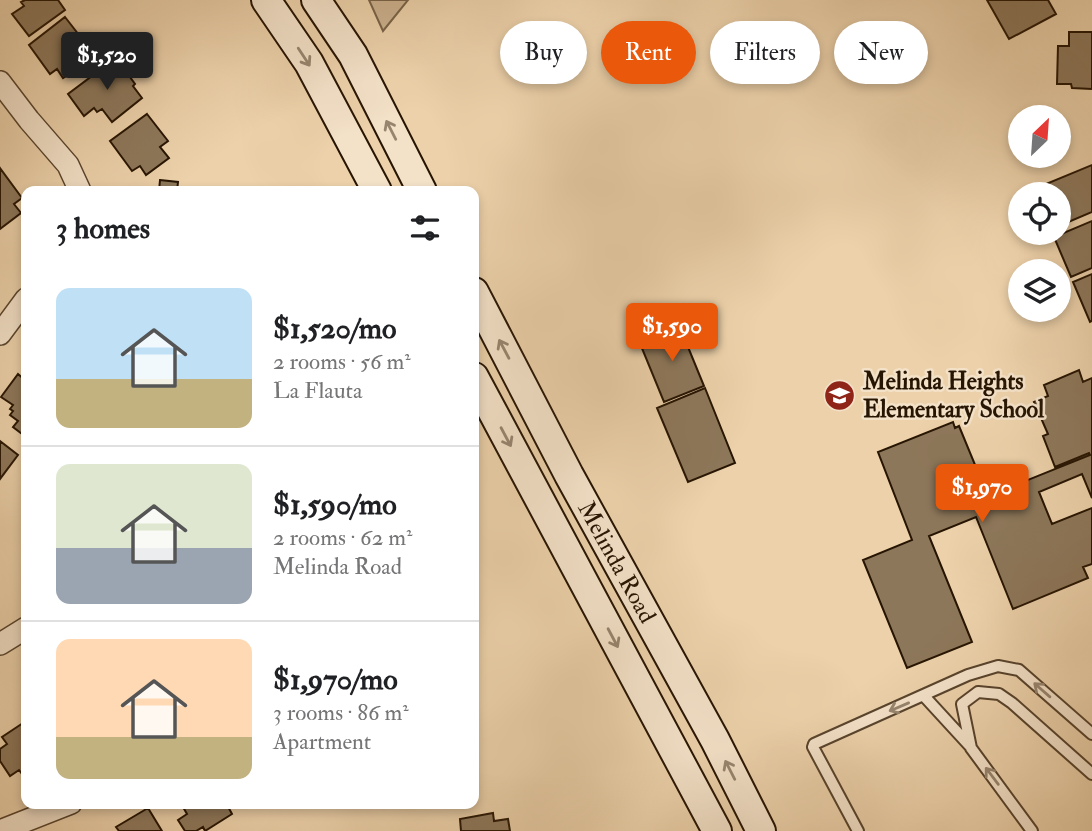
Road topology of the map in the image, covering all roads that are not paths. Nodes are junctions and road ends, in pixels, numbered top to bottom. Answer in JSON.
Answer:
{"nodes":[{"id":1,"x":266,"y":0,"type":"edge"},
{"id":2,"x":316,"y":0,"type":"edge"},
{"id":3,"x":0,"y":82,"type":"edge"},
{"id":4,"x":78,"y":186,"type":"edge"},
{"id":5,"x":374,"y":186,"type":"edge"},
{"id":6,"x":420,"y":186,"type":"edge"},
{"id":7,"x":479,"y":302,"type":"edge"},
{"id":8,"x":21,"y":306,"type":"edge"},
{"id":9,"x":0,"y":334,"type":"edge"},
{"id":10,"x":479,"y":386,"type":"edge"},
{"id":11,"x":21,"y":631,"type":"edge"},
{"id":12,"x":0,"y":644,"type":"edge"},
{"id":13,"x":924,"y":696,"type":"junction"},
{"id":14,"x":1092,"y":734,"type":"edge"},
{"id":15,"x":971,"y":748,"type":"junction"},
{"id":16,"x":1092,"y":774,"type":"edge"},
{"id":17,"x":56,"y":809,"type":"edge"},
{"id":18,"x":0,"y":831,"type":"edge"},
{"id":19,"x":717,"y":831,"type":"edge"},
{"id":20,"x":761,"y":831,"type":"edge"},
{"id":21,"x":858,"y":831,"type":"edge"},
{"id":22,"x":1032,"y":831,"type":"edge"}],
"edges":[{"from":1,"to":5,"type":"main road","one_way":true},
{"from":6,"to":2,"type":"main road","one_way":true},
{"from":3,"to":4,"type":"street"},
{"from":20,"to":7,"type":"main road","name":"Melinda Road","one_way":true},
{"from":8,"to":9,"type":"street"},
{"from":10,"to":19,"type":"main road","name":"Melinda Road","one_way":true},
{"from":11,"to":12,"type":"street"},
{"from":14,"to":13,"type":"lane","one_way":true},
{"from":13,"to":15,"type":"lane"},
{"from":13,"to":21,"type":"lane","one_way":true},
{"from":15,"to":16,"type":"lane"},
{"from":22,"to":15,"type":"lane","one_way":true},
{"from":17,"to":18,"type":"street"}]}
